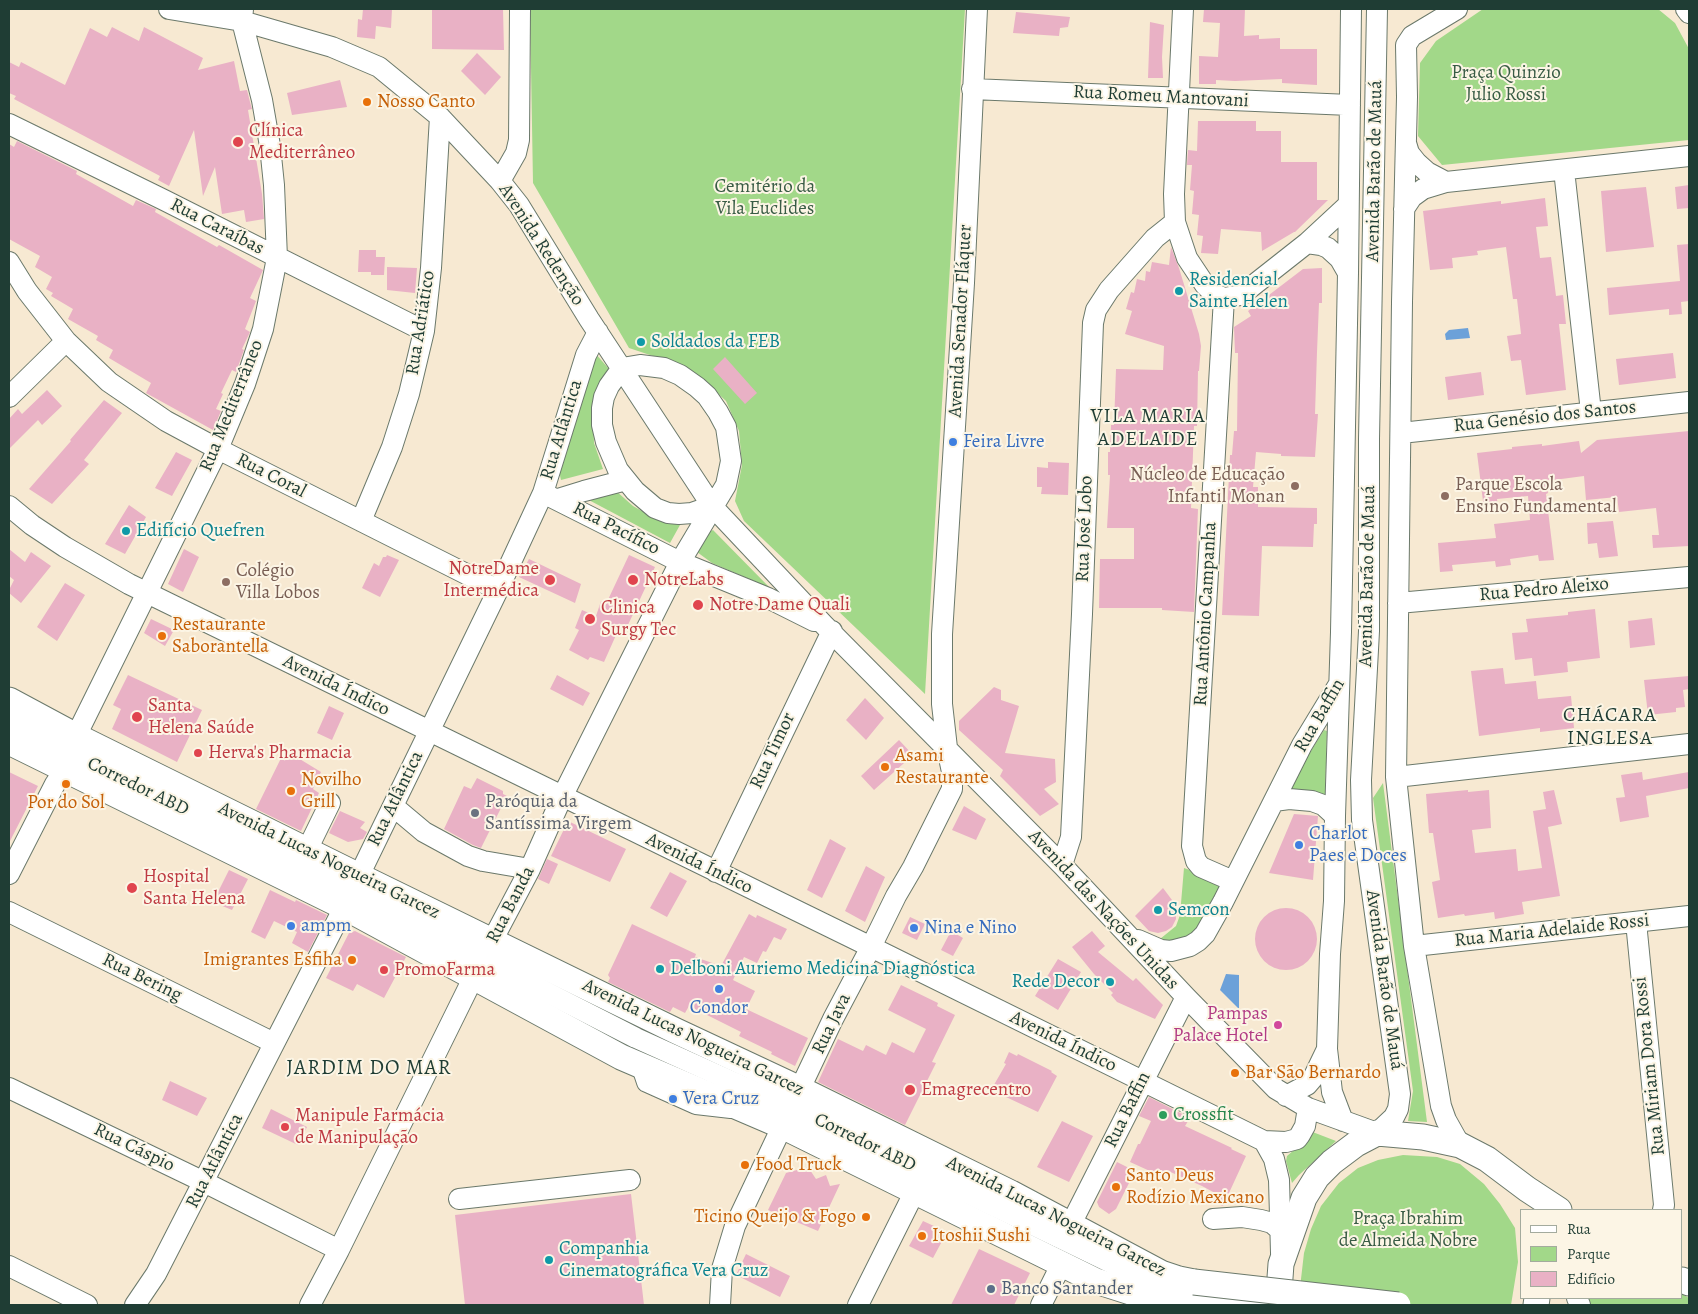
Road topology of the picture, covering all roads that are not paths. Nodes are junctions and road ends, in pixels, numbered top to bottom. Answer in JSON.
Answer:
{"nodes":[{"id":1,"x":169,"y":9,"type":"edge"},
{"id":2,"x":520,"y":9,"type":"edge"},
{"id":3,"x":977,"y":9,"type":"edge"},
{"id":4,"x":1183,"y":9,"type":"edge"},
{"id":5,"x":1351,"y":9,"type":"edge"},
{"id":6,"x":1377,"y":9,"type":"edge"},
{"id":7,"x":1456,"y":9,"type":"edge"},
{"id":8,"x":1686,"y":9,"type":"edge"},
{"id":9,"x":1689,"y":13,"type":"edge"},
{"id":10,"x":242,"y":15,"type":"edge"},
{"id":11,"x":972,"y":89,"type":"junction"},
{"id":12,"x":1407,"y":97,"type":"junction"},
{"id":13,"x":1178,"y":98,"type":"junction"},
{"id":14,"x":1350,"y":105,"type":"junction"},
{"id":15,"x":440,"y":117,"type":"junction"},
{"id":16,"x":9,"y":124,"type":"edge"},
{"id":17,"x":1375,"y":137,"type":"junction"},
{"id":18,"x":1406,"y":143,"type":"junction"},
{"id":19,"x":1689,"y":156,"type":"edge"},
{"id":20,"x":1555,"y":171,"type":"junction"},
{"id":21,"x":500,"y":182,"type":"junction"},
{"id":22,"x":1446,"y":182,"type":"junction"},
{"id":23,"x":1348,"y":205,"type":"junction"},
{"id":24,"x":1404,"y":209,"type":"junction"},
{"id":25,"x":1175,"y":222,"type":"junction"},
{"id":26,"x":1307,"y":243,"type":"junction"},
{"id":27,"x":277,"y":258,"type":"junction"},
{"id":28,"x":9,"y":262,"type":"edge"},
{"id":29,"x":1348,"y":273,"type":"junction"},
{"id":30,"x":1224,"y":298,"type":"junction"},
{"id":31,"x":424,"y":331,"type":"junction"},
{"id":32,"x":598,"y":332,"type":"junction"},
{"id":33,"x":66,"y":342,"type":"junction"},
{"id":34,"x":622,"y":368,"type":"junction"},
{"id":35,"x":9,"y":397,"type":"edge"},
{"id":36,"x":1689,"y":402,"type":"edge"},
{"id":37,"x":1591,"y":412,"type":"junction"},
{"id":38,"x":1401,"y":433,"type":"junction"},
{"id":39,"x":218,"y":450,"type":"junction"},
{"id":40,"x":626,"y":480,"type":"junction"},
{"id":41,"x":551,"y":496,"type":"junction"},
{"id":42,"x":9,"y":506,"type":"edge"},
{"id":43,"x":712,"y":506,"type":"junction"},
{"id":44,"x":361,"y":521,"type":"junction"},
{"id":45,"x":680,"y":562,"type":"junction"},
{"id":46,"x":1689,"y":577,"type":"edge"},
{"id":47,"x":498,"y":590,"type":"junction"},
{"id":48,"x":146,"y":593,"type":"junction"},
{"id":49,"x":1398,"y":603,"type":"junction"},
{"id":50,"x":828,"y":629,"type":"junction"},
{"id":51,"x":1369,"y":632,"type":"junction"},
{"id":52,"x":1367,"y":674,"type":"junction"},
{"id":53,"x":1397,"y":676,"type":"junction"},
{"id":54,"x":1339,"y":683,"type":"junction"},
{"id":55,"x":9,"y":700,"type":"edge"},
{"id":56,"x":9,"y":722,"type":"edge"},
{"id":57,"x":428,"y":731,"type":"junction"},
{"id":58,"x":76,"y":736,"type":"junction"},
{"id":59,"x":9,"y":742,"type":"edge"},
{"id":60,"x":1689,"y":744,"type":"edge"},
{"id":61,"x":947,"y":748,"type":"junction"},
{"id":62,"x":67,"y":771,"type":"junction"},
{"id":63,"x":1396,"y":777,"type":"junction"},
{"id":64,"x":562,"y":797,"type":"junction"},
{"id":65,"x":1274,"y":801,"type":"junction"},
{"id":66,"x":330,"y":803,"type":"dead end"},
{"id":67,"x":393,"y":806,"type":"junction"},
{"id":68,"x":1335,"y":816,"type":"junction"},
{"id":69,"x":307,"y":850,"type":"junction"},
{"id":70,"x":1062,"y":865,"type":"junction"},
{"id":71,"x":530,"y":870,"type":"junction"},
{"id":72,"x":716,"y":872,"type":"junction"},
{"id":73,"x":9,"y":874,"type":"edge"},
{"id":74,"x":1234,"y":881,"type":"junction"},
{"id":75,"x":352,"y":892,"type":"junction"},
{"id":76,"x":9,"y":912,"type":"edge"},
{"id":77,"x":1689,"y":916,"type":"edge"},
{"id":78,"x":1636,"y":922,"type":"junction"},
{"id":79,"x":1129,"y":936,"type":"junction"},
{"id":80,"x":1414,"y":946,"type":"junction"},
{"id":81,"x":872,"y":947,"type":"junction"},
{"id":82,"x":483,"y":960,"type":"junction"},
{"id":83,"x":1186,"y":997,"type":"junction"},
{"id":84,"x":274,"y":1044,"type":"junction"},
{"id":85,"x":1327,"y":1049,"type":"junction"},
{"id":86,"x":1142,"y":1081,"type":"junction"},
{"id":87,"x":9,"y":1088,"type":"edge"},
{"id":88,"x":1286,"y":1096,"type":"junction"},
{"id":89,"x":791,"y":1108,"type":"junction"},
{"id":90,"x":1308,"y":1108,"type":"junction"},
{"id":91,"x":1343,"y":1121,"type":"junction"},
{"id":92,"x":1377,"y":1133,"type":"junction"},
{"id":93,"x":1264,"y":1141,"type":"junction"},
{"id":94,"x":1460,"y":1145,"type":"junction"},
{"id":95,"x":630,"y":1180,"type":"dead end"},
{"id":96,"x":204,"y":1182,"type":"junction"},
{"id":97,"x":1280,"y":1190,"type":"junction"},
{"id":98,"x":914,"y":1191,"type":"junction"},
{"id":99,"x":459,"y":1199,"type":"dead end"},
{"id":100,"x":1531,"y":1204,"type":"edge"},
{"id":101,"x":1554,"y":1209,"type":"edge"},
{"id":102,"x":1663,"y":1209,"type":"edge"},
{"id":103,"x":1242,"y":1217,"type":"junction"},
{"id":104,"x":1213,"y":1219,"type":"dead end"},
{"id":105,"x":1071,"y":1224,"type":"junction"},
{"id":106,"x":1281,"y":1231,"type":"junction"},
{"id":107,"x":339,"y":1250,"type":"junction"},
{"id":108,"x":1062,"y":1263,"type":"junction"},
{"id":109,"x":1281,"y":1264,"type":"junction"},
{"id":110,"x":9,"y":1266,"type":"edge"},
{"id":111,"x":1096,"y":1281,"type":"junction"},
{"id":112,"x":1185,"y":1294,"type":"edge"},
{"id":113,"x":87,"y":1305,"type":"edge"},
{"id":114,"x":135,"y":1305,"type":"edge"},
{"id":115,"x":310,"y":1305,"type":"edge"},
{"id":116,"x":720,"y":1305,"type":"edge"},
{"id":117,"x":858,"y":1305,"type":"edge"},
{"id":118,"x":1041,"y":1305,"type":"edge"},
{"id":119,"x":1125,"y":1305,"type":"edge"},
{"id":120,"x":1276,"y":1305,"type":"edge"},
{"id":121,"x":1398,"y":1305,"type":"edge"}],
"edges":[{"from":1,"to":10,"type":"street","name":"Avenida Redenção"},
{"from":2,"to":21,"type":"street"},
{"from":3,"to":11,"type":"street","name":"Avenida Senador Fláquer"},
{"from":4,"to":13,"type":"street"},
{"from":5,"to":14,"type":"street","name":"Avenida Barão de Mauá"},
{"from":6,"to":17,"type":"street","name":"Avenida Barão de Mauá"},
{"from":7,"to":12,"type":"street","name":"Avenida Barão de Mauá"},
{"from":8,"to":9,"type":"street"},
{"from":10,"to":15,"type":"street","name":"Avenida Redenção"},
{"from":10,"to":27,"type":"street","name":"Rua Mediterrâneo"},
{"from":11,"to":13,"type":"street","name":"Rua Romeu Mantovani"},
{"from":11,"to":61,"type":"street","name":"Avenida Senador Fláquer"},
{"from":12,"to":17,"type":"street"},
{"from":12,"to":18,"type":"street","name":"Avenida Barão de Mauá"},
{"from":13,"to":14,"type":"street","name":"Rua Romeu Mantovani"},
{"from":13,"to":25,"type":"street"},
{"from":14,"to":23,"type":"street","name":"Avenida Barão de Mauá"},
{"from":15,"to":21,"type":"street","name":"Avenida Redenção"},
{"from":15,"to":31,"type":"street","name":"Rua Adriático"},
{"from":16,"to":27,"type":"street","name":"Rua Caraíbas"},
{"from":17,"to":51,"type":"street","name":"Avenida Barão de Mauá"},
{"from":18,"to":22,"type":"street"},
{"from":18,"to":24,"type":"street","name":"Avenida Barão de Mauá"},
{"from":19,"to":20,"type":"street"},
{"from":20,"to":22,"type":"street"},
{"from":20,"to":37,"type":"street"},
{"from":21,"to":32,"type":"street","name":"Avenida Redenção"},
{"from":22,"to":24,"type":"street"},
{"from":23,"to":26,"type":"street"},
{"from":23,"to":29,"type":"street","name":"Avenida Barão de Mauá"},
{"from":24,"to":38,"type":"street","name":"Avenida Barão de Mauá"},
{"from":25,"to":30,"type":"street"},
{"from":25,"to":70,"type":"street","name":"Rua José Lobo"},
{"from":26,"to":29,"type":"street"},
{"from":26,"to":30,"type":"street"},
{"from":27,"to":31,"type":"street","name":"Rua Caraíbas"},
{"from":27,"to":39,"type":"street","name":"Rua Mediterrâneo"},
{"from":28,"to":33,"type":"street","name":"Rua Coral"},
{"from":29,"to":54,"type":"street","name":"Avenida Barão de Mauá"},
{"from":30,"to":74,"type":"street","name":"Rua Antônio Campanha"},
{"from":31,"to":44,"type":"street","name":"Rua Adriático"},
{"from":32,"to":34,"type":"street","name":"Avenida Redenção"},
{"from":32,"to":41,"type":"street","name":"Rua Atlântica"},
{"from":33,"to":35,"type":"street"},
{"from":33,"to":39,"type":"street","name":"Rua Coral"},
{"from":34,"to":40,"type":"street"},
{"from":34,"to":43,"type":"street","name":"Avenida Redenção"},
{"from":34,"to":43,"type":"street","name":"Rua Banda"},
{"from":36,"to":37,"type":"street","name":"Rua Genésio dos Santos"},
{"from":37,"to":38,"type":"street","name":"Rua Genésio dos Santos"},
{"from":38,"to":49,"type":"street","name":"Avenida Barão de Mauá"},
{"from":39,"to":44,"type":"street","name":"Rua Coral"},
{"from":39,"to":48,"type":"street","name":"Rua Mediterrâneo"},
{"from":40,"to":41,"type":"street"},
{"from":40,"to":43,"type":"street"},
{"from":41,"to":45,"type":"street","name":"Rua Pacífico"},
{"from":41,"to":47,"type":"street","name":"Rua Atlântica"},
{"from":42,"to":48,"type":"street","name":"Avenida Índico"},
{"from":43,"to":45,"type":"street","name":"Rua Banda"},
{"from":43,"to":50,"type":"street","name":"Avenida das Nações Unidas"},
{"from":44,"to":47,"type":"street","name":"Rua Coral"},
{"from":45,"to":50,"type":"street","name":"Rua Pacífico"},
{"from":45,"to":64,"type":"street","name":"Rua Banda"},
{"from":46,"to":49,"type":"street","name":"Rua Pedro Aleixo"},
{"from":47,"to":57,"type":"street","name":"Rua Atlântica"},
{"from":48,"to":57,"type":"street","name":"Avenida Índico"},
{"from":48,"to":58,"type":"street","name":"Rua Mediterrâneo"},
{"from":49,"to":53,"type":"street","name":"Avenida Barão de Mauá"},
{"from":50,"to":61,"type":"street","name":"Avenida das Nações Unidas"},
{"from":50,"to":72,"type":"street","name":"Rua Timor"},
{"from":51,"to":52,"type":"street","name":"Avenida Barão de Mauá"},
{"from":51,"to":54,"type":"street","name":"Rua Baffin"},
{"from":52,"to":53,"type":"street"},
{"from":52,"to":92,"type":"street","name":"Avenida Barão de Mauá"},
{"from":53,"to":63,"type":"street","name":"Avenida Barão de Mauá"},
{"from":54,"to":65,"type":"street","name":"Rua Baffin"},
{"from":54,"to":68,"type":"street","name":"Avenida Barão de Mauá"},
{"from":55,"to":58,"type":"main road","name":"Avenida Lucas Nogueira Garcez"},
{"from":56,"to":75,"type":"street","name":"Corredor ABD"},
{"from":57,"to":64,"type":"street","name":"Avenida Índico"},
{"from":57,"to":67,"type":"street","name":"Rua Atlântica"},
{"from":58,"to":69,"type":"main road","name":"Avenida Lucas Nogueira Garcez"},
{"from":59,"to":62,"type":"main road","name":"Avenida Lucas Nogueira Garcez"},
{"from":60,"to":63,"type":"street"},
{"from":61,"to":70,"type":"street","name":"Avenida das Nações Unidas"},
{"from":61,"to":81,"type":"street","name":"Rua Java"},
{"from":62,"to":73,"type":"street"},
{"from":62,"to":75,"type":"main road","name":"Avenida Lucas Nogueira Garcez"},
{"from":63,"to":80,"type":"street","name":"Avenida Barão de Mauá"},
{"from":64,"to":71,"type":"street","name":"Rua Banda"},
{"from":64,"to":72,"type":"street","name":"Avenida Índico"},
{"from":65,"to":68,"type":"street"},
{"from":65,"to":74,"type":"street","name":"Rua Baffin"},
{"from":66,"to":69,"type":"street"},
{"from":67,"to":71,"type":"street"},
{"from":67,"to":75,"type":"street","name":"Rua Atlântica"},
{"from":68,"to":85,"type":"street","name":"Avenida Barão de Mauá"},
{"from":69,"to":75,"type":"main road","name":"Avenida Lucas Nogueira Garcez"},
{"from":70,"to":79,"type":"street","name":"Avenida das Nações Unidas"},
{"from":71,"to":82,"type":"street","name":"Rua Banda"},
{"from":72,"to":81,"type":"street","name":"Avenida Índico"},
{"from":74,"to":79,"type":"street","name":"Rua Baffin"},
{"from":75,"to":82,"type":"main road","name":"Avenida Lucas Nogueira Garcez"},
{"from":75,"to":82,"type":"main road","name":"Avenida Lucas Nogueira Garcez"},
{"from":75,"to":84,"type":"street","name":"Rua Atlântica"},
{"from":76,"to":84,"type":"street","name":"Rua Bering"},
{"from":77,"to":78,"type":"street","name":"Rua Maria Adelaide Rossi"},
{"from":78,"to":80,"type":"street","name":"Rua Maria Adelaide Rossi"},
{"from":78,"to":102,"type":"street","name":"Rua Miriam Dora Rossi"},
{"from":79,"to":83,"type":"street","name":"Avenida das Nações Unidas"},
{"from":80,"to":94,"type":"street","name":"Avenida Barão de Mauá"},
{"from":81,"to":86,"type":"street","name":"Avenida Índico"},
{"from":81,"to":89,"type":"street","name":"Rua Java"},
{"from":82,"to":89,"type":"main road","name":"Avenida Lucas Nogueira Garcez"},
{"from":82,"to":89,"type":"main road","name":"Avenida Lucas Nogueira Garcez"},
{"from":82,"to":107,"type":"street","name":"Rua Banda"},
{"from":83,"to":86,"type":"street","name":"Rua Baffin"},
{"from":83,"to":88,"type":"street","name":"Avenida das Nações Unidas"},
{"from":84,"to":96,"type":"street","name":"Rua Atlântica"},
{"from":85,"to":88,"type":"street","name":"Avenida Barão de Mauá"},
{"from":85,"to":91,"type":"street","name":"Avenida Barão de Mauá"},
{"from":86,"to":93,"type":"street","name":"Avenida Índico"},
{"from":86,"to":105,"type":"street","name":"Rua Baffin"},
{"from":87,"to":96,"type":"street","name":"Rua Cáspio"},
{"from":88,"to":90,"type":"street","name":"Avenida das Nações Unidas"},
{"from":89,"to":98,"type":"main road","name":"Avenida Lucas Nogueira Garcez"},
{"from":89,"to":105,"type":"main road","name":"Avenida Lucas Nogueira Garcez"},
{"from":89,"to":112,"type":"street","name":"Corredor ABD"},
{"from":89,"to":116,"type":"street","name":"Rua Java"},
{"from":90,"to":91,"type":"street","name":"Avenida das Nações Unidas"},
{"from":90,"to":93,"type":"street","name":"Avenida Índico"},
{"from":91,"to":92,"type":"street","name":"Avenida das Nações Unidas"},
{"from":92,"to":94,"type":"main road","name":"Avenida das Nações Unidas"},
{"from":92,"to":109,"type":"main road"},
{"from":93,"to":97,"type":"street"},
{"from":94,"to":100,"type":"main road","name":"Avenida das Nações Unidas"},
{"from":95,"to":99,"type":"street"},
{"from":96,"to":107,"type":"street","name":"Rua Cáspio"},
{"from":96,"to":114,"type":"street","name":"Rua Atlântica"},
{"from":97,"to":103,"type":"street"},
{"from":97,"to":106,"type":"street"},
{"from":98,"to":108,"type":"main road","name":"Avenida Lucas Nogueira Garcez"},
{"from":98,"to":117,"type":"street"},
{"from":100,"to":101,"type":"main road","name":"Avenida das Nações Unidas"},
{"from":103,"to":104,"type":"street"},
{"from":103,"to":106,"type":"street"},
{"from":105,"to":112,"type":"main road","name":"Avenida Lucas Nogueira Garcez"},
{"from":106,"to":109,"type":"street"},
{"from":107,"to":115,"type":"street","name":"Rua Banda"},
{"from":108,"to":111,"type":"main road","name":"Avenida Lucas Nogueira Garcez"},
{"from":108,"to":118,"type":"street"},
{"from":109,"to":120,"type":"main road"},
{"from":110,"to":113,"type":"street"},
{"from":111,"to":112,"type":"main road","name":"Avenida Lucas Nogueira Garcez"},
{"from":111,"to":119,"type":"main road","name":"Avenida Lucas Nogueira Garcez"},
{"from":112,"to":120,"type":"street","name":"Corredor ABD"},
{"from":112,"to":121,"type":"main road","name":"Avenida Lucas Nogueira Garcez","bridge":true}]}
